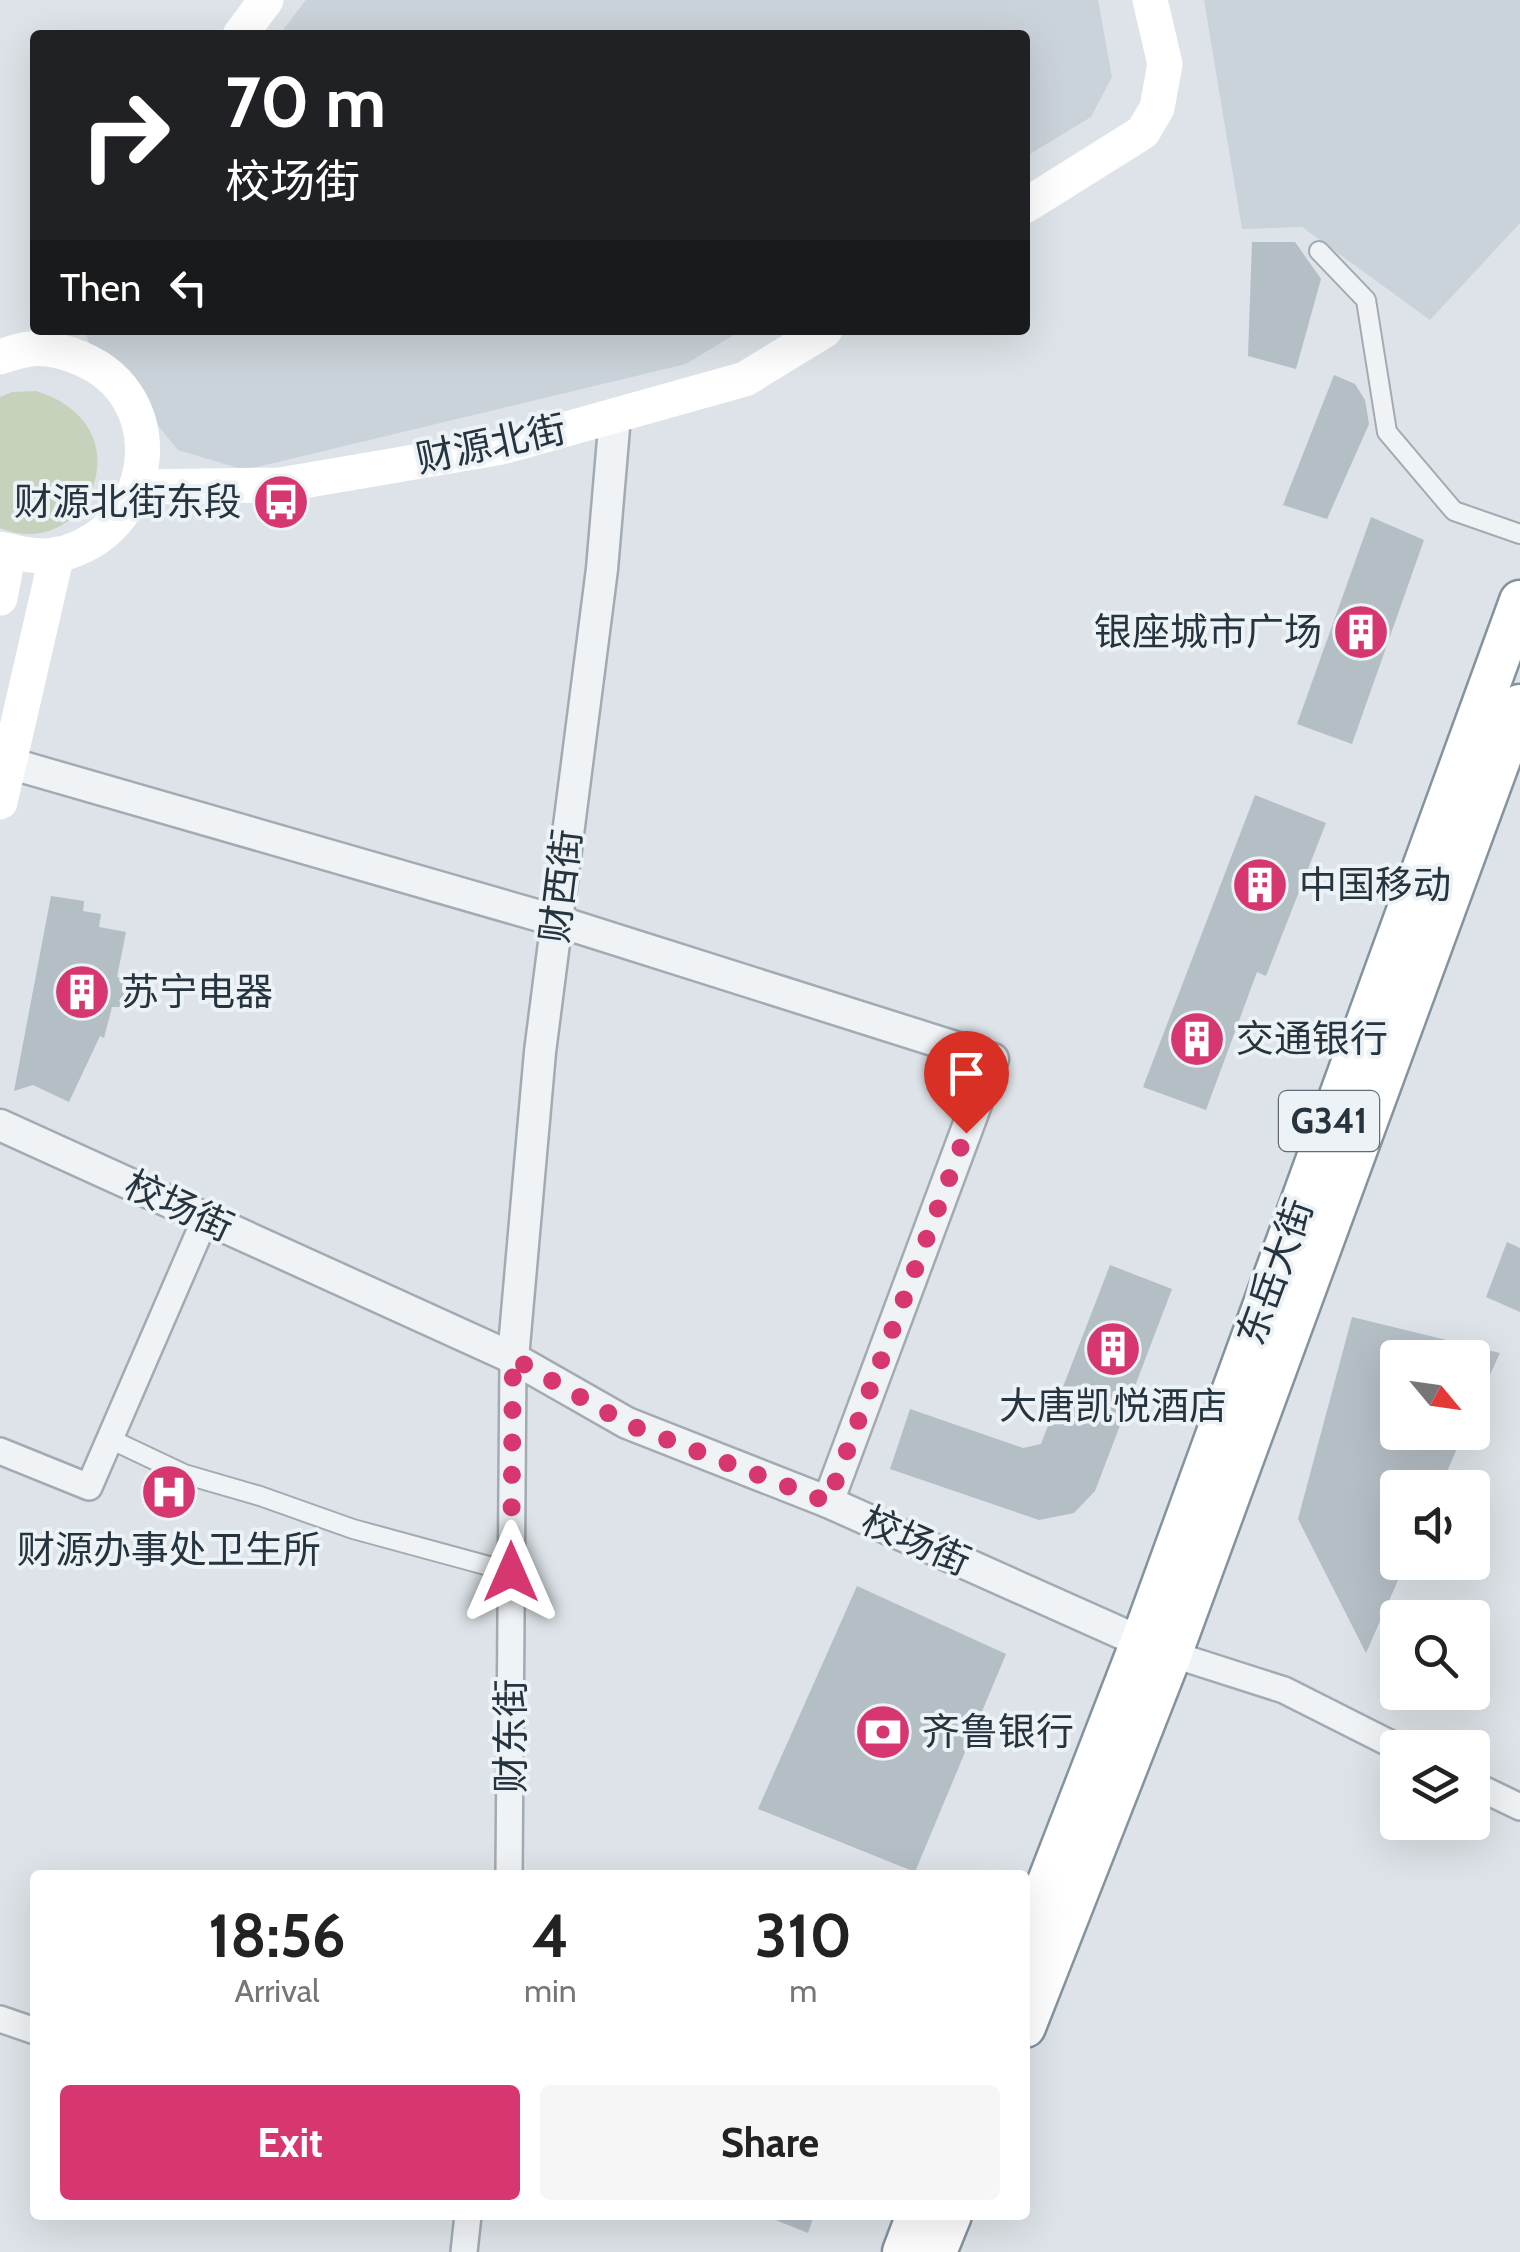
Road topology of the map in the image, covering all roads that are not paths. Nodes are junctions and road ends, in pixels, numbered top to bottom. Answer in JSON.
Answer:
{"nodes":[{"id":1,"x":266,"y":0,"type":"edge"},
{"id":2,"x":1150,"y":0,"type":"edge"},
{"id":3,"x":244,"y":30,"type":"edge"},
{"id":4,"x":1030,"y":203,"type":"edge"},
{"id":5,"x":1320,"y":251,"type":"dead end"},
{"id":6,"x":30,"y":326,"type":"edge"},
{"id":7,"x":817,"y":335,"type":"edge"},
{"id":8,"x":6,"y":356,"type":"edge"},
{"id":9,"x":615,"y":416,"type":"junction"},
{"id":10,"x":138,"y":487,"type":"junction"},
{"id":11,"x":1520,"y":534,"type":"edge"},
{"id":12,"x":5,"y":550,"type":"edge"},
{"id":13,"x":57,"y":554,"type":"junction"},
{"id":14,"x":0,"y":598,"type":"edge"},
{"id":15,"x":1520,"y":601,"type":"edge"},
{"id":16,"x":1520,"y":704,"type":"edge"},
{"id":17,"x":9,"y":763,"type":"junction"},
{"id":18,"x":0,"y":802,"type":"edge"},
{"id":19,"x":557,"y":921,"type":"junction"},
{"id":20,"x":0,"y":1125,"type":"edge"},
{"id":21,"x":206,"y":1218,"type":"junction"},
{"id":22,"x":513,"y":1358,"type":"junction"},
{"id":23,"x":110,"y":1438,"type":"junction"},
{"id":24,"x":0,"y":1451,"type":"edge"},
{"id":25,"x":828,"y":1502,"type":"junction"},
{"id":26,"x":511,"y":1572,"type":"junction"},
{"id":27,"x":1156,"y":1648,"type":"junction"},
{"id":28,"x":1380,"y":1738,"type":"edge"},
{"id":29,"x":1490,"y":1793,"type":"edge"},
{"id":30,"x":1520,"y":1808,"type":"edge"},
{"id":31,"x":509,"y":1870,"type":"edge"},
{"id":32,"x":1030,"y":1930,"type":"edge"},
{"id":33,"x":1030,"y":2012,"type":"edge"},
{"id":34,"x":0,"y":2020,"type":"edge"},
{"id":35,"x":30,"y":2029,"type":"edge"},
{"id":36,"x":467,"y":2220,"type":"edge"},
{"id":37,"x":915,"y":2220,"type":"edge"},
{"id":38,"x":948,"y":2220,"type":"edge"},
{"id":39,"x":464,"y":2252,"type":"edge"},
{"id":40,"x":902,"y":2252,"type":"edge"},
{"id":41,"x":936,"y":2252,"type":"edge"}],
"edges":[{"from":1,"to":3,"type":"main road"},
{"from":2,"to":4,"type":"main road"},
{"from":5,"to":11,"type":"street"},
{"from":6,"to":8,"type":"main road"},
{"from":7,"to":9,"type":"main road","name":"财源北街"},
{"from":8,"to":10,"type":"main road"},
{"from":9,"to":10,"type":"main road","name":"财源北街"},
{"from":9,"to":19,"type":"street","name":"财西街"},
{"from":10,"to":13,"type":"main road"},
{"from":12,"to":13,"type":"main road"},
{"from":12,"to":14,"type":"main road"},
{"from":13,"to":17,"type":"main road"},
{"from":15,"to":27,"type":"highway","name":"东岳大街","number":"G341"},
{"from":16,"to":27,"type":"highway","name":"东岳大街","number":"G341"},
{"from":17,"to":18,"type":"main road"},
{"from":17,"to":19,"type":"street"},
{"from":19,"to":22,"type":"street","name":"财西街"},
{"from":19,"to":25,"type":"street"},
{"from":20,"to":21,"type":"street","name":"校场街"},
{"from":21,"to":22,"type":"street","name":"校场街"},
{"from":21,"to":23,"type":"street"},
{"from":22,"to":25,"type":"street","name":"校场街"},
{"from":22,"to":26,"type":"street","name":"财东街"},
{"from":23,"to":24,"type":"street"},
{"from":23,"to":26,"type":"street"},
{"from":25,"to":27,"type":"street","name":"校场街"},
{"from":26,"to":31,"type":"street","name":"财东街"},
{"from":27,"to":28,"type":"street","name":"校场街"},
{"from":27,"to":32,"type":"highway","name":"东岳大街","number":"G341"},
{"from":27,"to":33,"type":"highway","name":"东岳大街","number":"G341"},
{"from":29,"to":30,"type":"street"},
{"from":34,"to":35,"type":"street"},
{"from":36,"to":39,"type":"street"},
{"from":37,"to":40,"type":"highway"},
{"from":38,"to":41,"type":"highway"}]}
